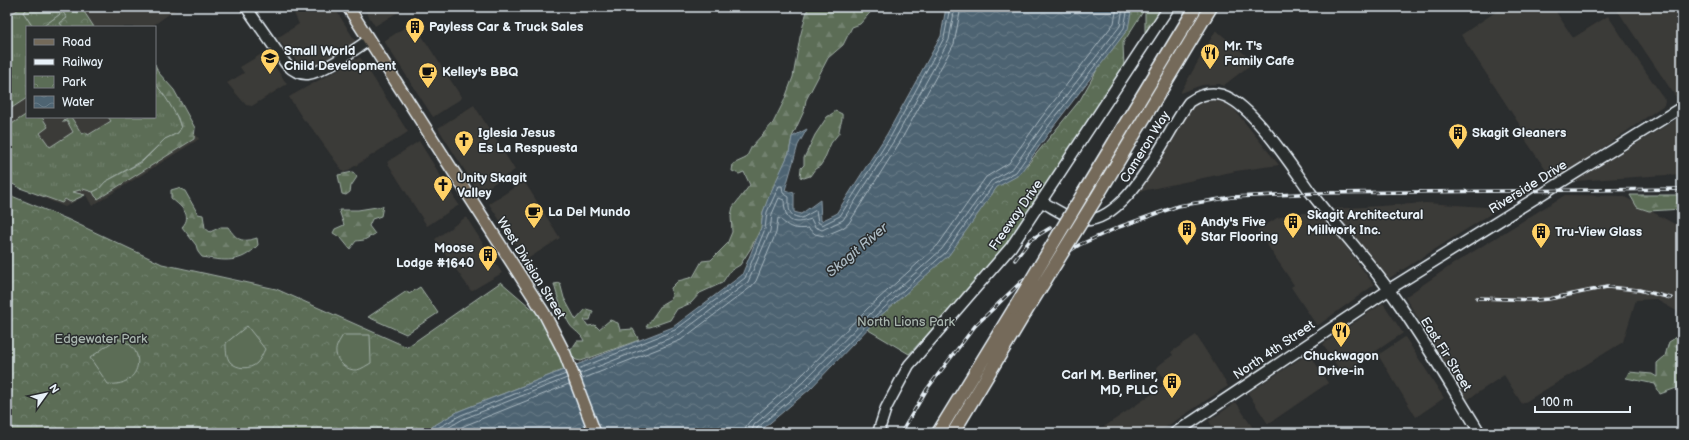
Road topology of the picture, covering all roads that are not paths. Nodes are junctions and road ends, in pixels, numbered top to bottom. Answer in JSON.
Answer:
{"nodes":[{"id":1,"x":246,"y":7,"type":"edge"},
{"id":2,"x":348,"y":7,"type":"edge"},
{"id":3,"x":1169,"y":7,"type":"edge"},
{"id":4,"x":1196,"y":7,"type":"edge"},
{"id":5,"x":1211,"y":7,"type":"edge"},
{"id":6,"x":368,"y":40,"type":"junction"},
{"id":7,"x":1682,"y":107,"type":"edge"},
{"id":8,"x":1042,"y":202,"type":"junction"},
{"id":9,"x":1388,"y":289,"type":"junction"},
{"id":10,"x":1020,"y":311,"type":"junction"},
{"id":11,"x":595,"y":433,"type":"edge"},
{"id":12,"x":878,"y":433,"type":"edge"},
{"id":13,"x":938,"y":433,"type":"edge"},
{"id":14,"x":953,"y":433,"type":"edge"},
{"id":15,"x":1175,"y":433,"type":"edge"},
{"id":16,"x":1480,"y":433,"type":"edge"}],
"edges":[{"from":1,"to":6,"type":"street"},
{"from":2,"to":6,"type":"main road","name":"West Division Street"},
{"from":3,"to":8,"type":"street","name":"Freeway Drive"},
{"from":4,"to":10,"type":"highway","bridge":true},
{"from":5,"to":10,"type":"highway","bridge":true},
{"from":6,"to":11,"type":"main road","name":"West Division Street"},
{"from":7,"to":9,"type":"street","name":"Riverside Drive"},
{"from":8,"to":9,"type":"street","name":"Cameron Way"},
{"from":8,"to":12,"type":"street","name":"Freeway Drive"},
{"from":9,"to":15,"type":"street","name":"North 4th Street"},
{"from":9,"to":16,"type":"street","name":"East Fir Street"},
{"from":10,"to":13,"type":"highway"},
{"from":10,"to":14,"type":"highway"}]}
